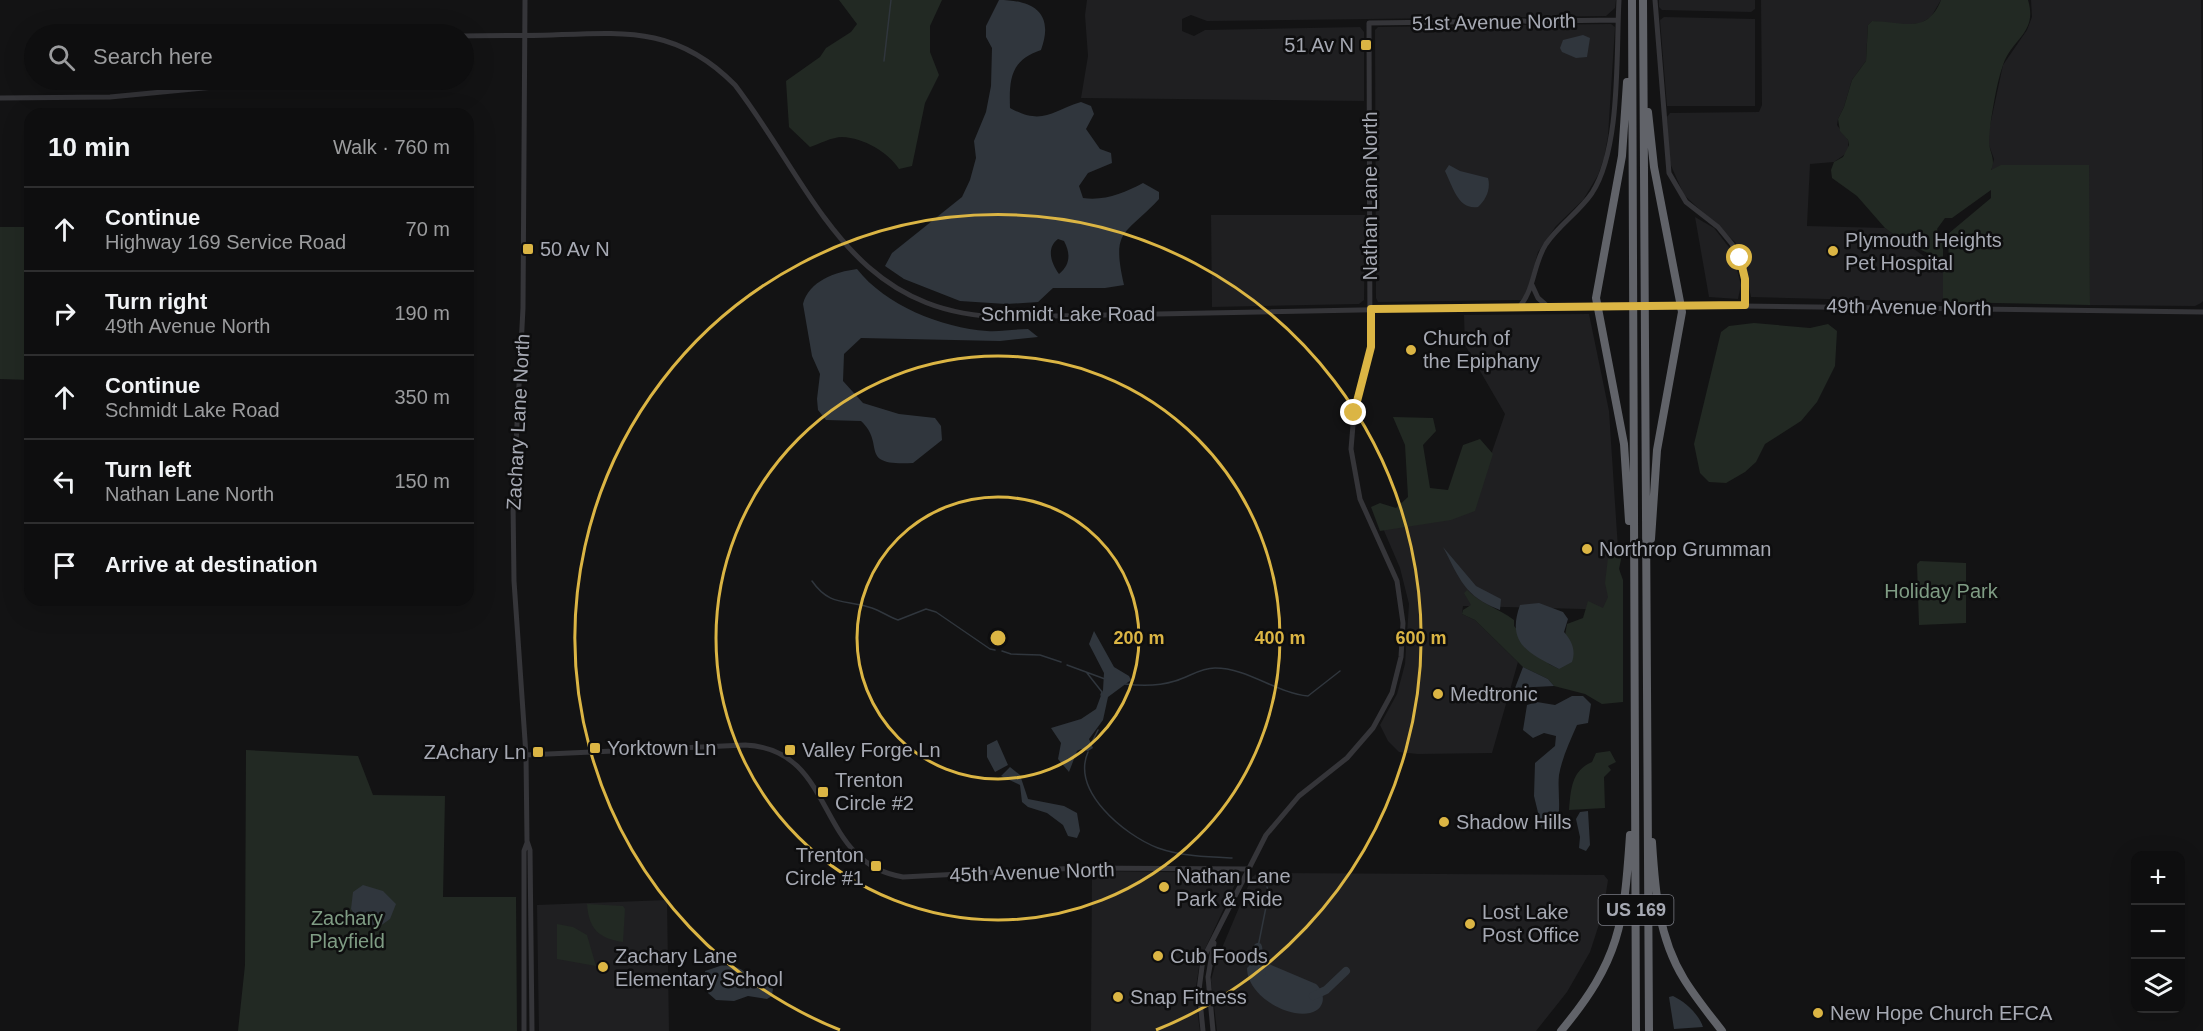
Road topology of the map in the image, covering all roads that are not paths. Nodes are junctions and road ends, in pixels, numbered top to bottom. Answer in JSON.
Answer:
{"nodes":[{"id":1,"x":525,"y":0,"type":"edge"},
{"id":2,"x":1619,"y":0,"type":"edge"},
{"id":3,"x":1632,"y":0,"type":"edge"},
{"id":4,"x":1644,"y":0,"type":"edge"},
{"id":5,"x":1655,"y":0,"type":"edge"},
{"id":6,"x":1618,"y":20,"type":"junction"},
{"id":7,"x":1369,"y":23,"type":"joint"},
{"id":8,"x":474,"y":36,"type":"edge"},
{"id":9,"x":523,"y":36,"type":"junction"},
{"id":10,"x":1632,"y":50,"type":"junction"},
{"id":11,"x":1644,"y":66,"type":"junction"},
{"id":12,"x":183,"y":90,"type":"edge"},
{"id":13,"x":0,"y":98,"type":"edge"},
{"id":14,"x":1532,"y":285,"type":"junction"},
{"id":15,"x":1681,"y":304,"type":"junction"},
{"id":16,"x":1548,"y":305,"type":"junction"},
{"id":17,"x":1597,"y":305,"type":"junction"},
{"id":18,"x":1614,"y":305,"type":"joint"},
{"id":19,"x":1745,"y":305,"type":"junction"},
{"id":20,"x":1520,"y":306,"type":"junction"},
{"id":21,"x":1371,"y":309,"type":"junction"},
{"id":22,"x":2203,"y":312,"type":"edge"},
{"id":23,"x":1634,"y":576,"type":"junction"},
{"id":24,"x":1646,"y":577,"type":"junction"},
{"id":25,"x":526,"y":755,"type":"junction"},
{"id":26,"x":1633,"y":789,"type":"junction"},
{"id":27,"x":1647,"y":805,"type":"junction"},
{"id":28,"x":527,"y":843,"type":"junction"},
{"id":29,"x":1249,"y":869,"type":"junction"},
{"id":30,"x":1214,"y":942,"type":"junction"},
{"id":31,"x":524,"y":1031,"type":"edge"},
{"id":32,"x":532,"y":1031,"type":"edge"},
{"id":33,"x":1203,"y":1031,"type":"edge"},
{"id":34,"x":1213,"y":1031,"type":"edge"},
{"id":35,"x":1561,"y":1031,"type":"edge"},
{"id":36,"x":1636,"y":1031,"type":"edge"},
{"id":37,"x":1648,"y":1031,"type":"edge"},
{"id":38,"x":1722,"y":1031,"type":"edge"}],
"edges":[{"from":1,"to":9,"type":"street","name":"Zachary Lane North"},
{"from":2,"to":6,"type":"street"},
{"from":3,"to":10,"type":"highway","number":"US 169"},
{"from":4,"to":11,"type":"highway","number":"US 169"},
{"from":5,"to":19,"type":"street"},
{"from":6,"to":7,"type":"street","name":"51st Avenue North"},
{"from":6,"to":14,"type":"street"},
{"from":7,"to":21,"type":"street","name":"Nathan Lane North"},
{"from":8,"to":9,"type":"street","name":"Schmidt Lake Road"},
{"from":9,"to":21,"type":"street","name":"Schmidt Lake Road"},
{"from":9,"to":25,"type":"street","name":"Zachary Lane North"},
{"from":10,"to":17,"type":"highway"},
{"from":10,"to":23,"type":"highway","number":"US 169"},
{"from":11,"to":15,"type":"highway"},
{"from":11,"to":24,"type":"highway","number":"US 169"},
{"from":12,"to":13,"type":"street"},
{"from":14,"to":16,"type":"street"},
{"from":14,"to":20,"type":"street"},
{"from":15,"to":18,"type":"street","name":"49th Avenue North","bridge":true},
{"from":15,"to":19,"type":"street","name":"49th Avenue North"},
{"from":15,"to":24,"type":"highway"},
{"from":16,"to":17,"type":"street","name":"Schmidt Lake Road"},
{"from":16,"to":20,"type":"street","name":"Schmidt Lake Road"},
{"from":17,"to":18,"type":"street","name":"Schmidt Lake Road"},
{"from":17,"to":23,"type":"highway"},
{"from":19,"to":22,"type":"street","name":"49th Avenue North"},
{"from":20,"to":21,"type":"street","name":"Schmidt Lake Road"},
{"from":21,"to":29,"type":"street","name":"Nathan Lane North"},
{"from":23,"to":26,"type":"highway","number":"US 169"},
{"from":24,"to":27,"type":"highway","number":"US 169"},
{"from":25,"to":28,"type":"street","name":"Zachary Lane North"},
{"from":25,"to":29,"type":"street","name":"45th Avenue North"},
{"from":26,"to":35,"type":"highway"},
{"from":26,"to":36,"type":"highway","number":"US 169"},
{"from":27,"to":37,"type":"highway","number":"US 169"},
{"from":27,"to":38,"type":"highway"},
{"from":28,"to":31,"type":"street","name":"Zachary Lane North"},
{"from":28,"to":32,"type":"street","name":"Zachary Lane North"},
{"from":29,"to":30,"type":"street","name":"Nathan Lane North"},
{"from":30,"to":33,"type":"street","name":"Nathan Lane North"},
{"from":30,"to":34,"type":"street","name":"Nathan Lane North"}]}
